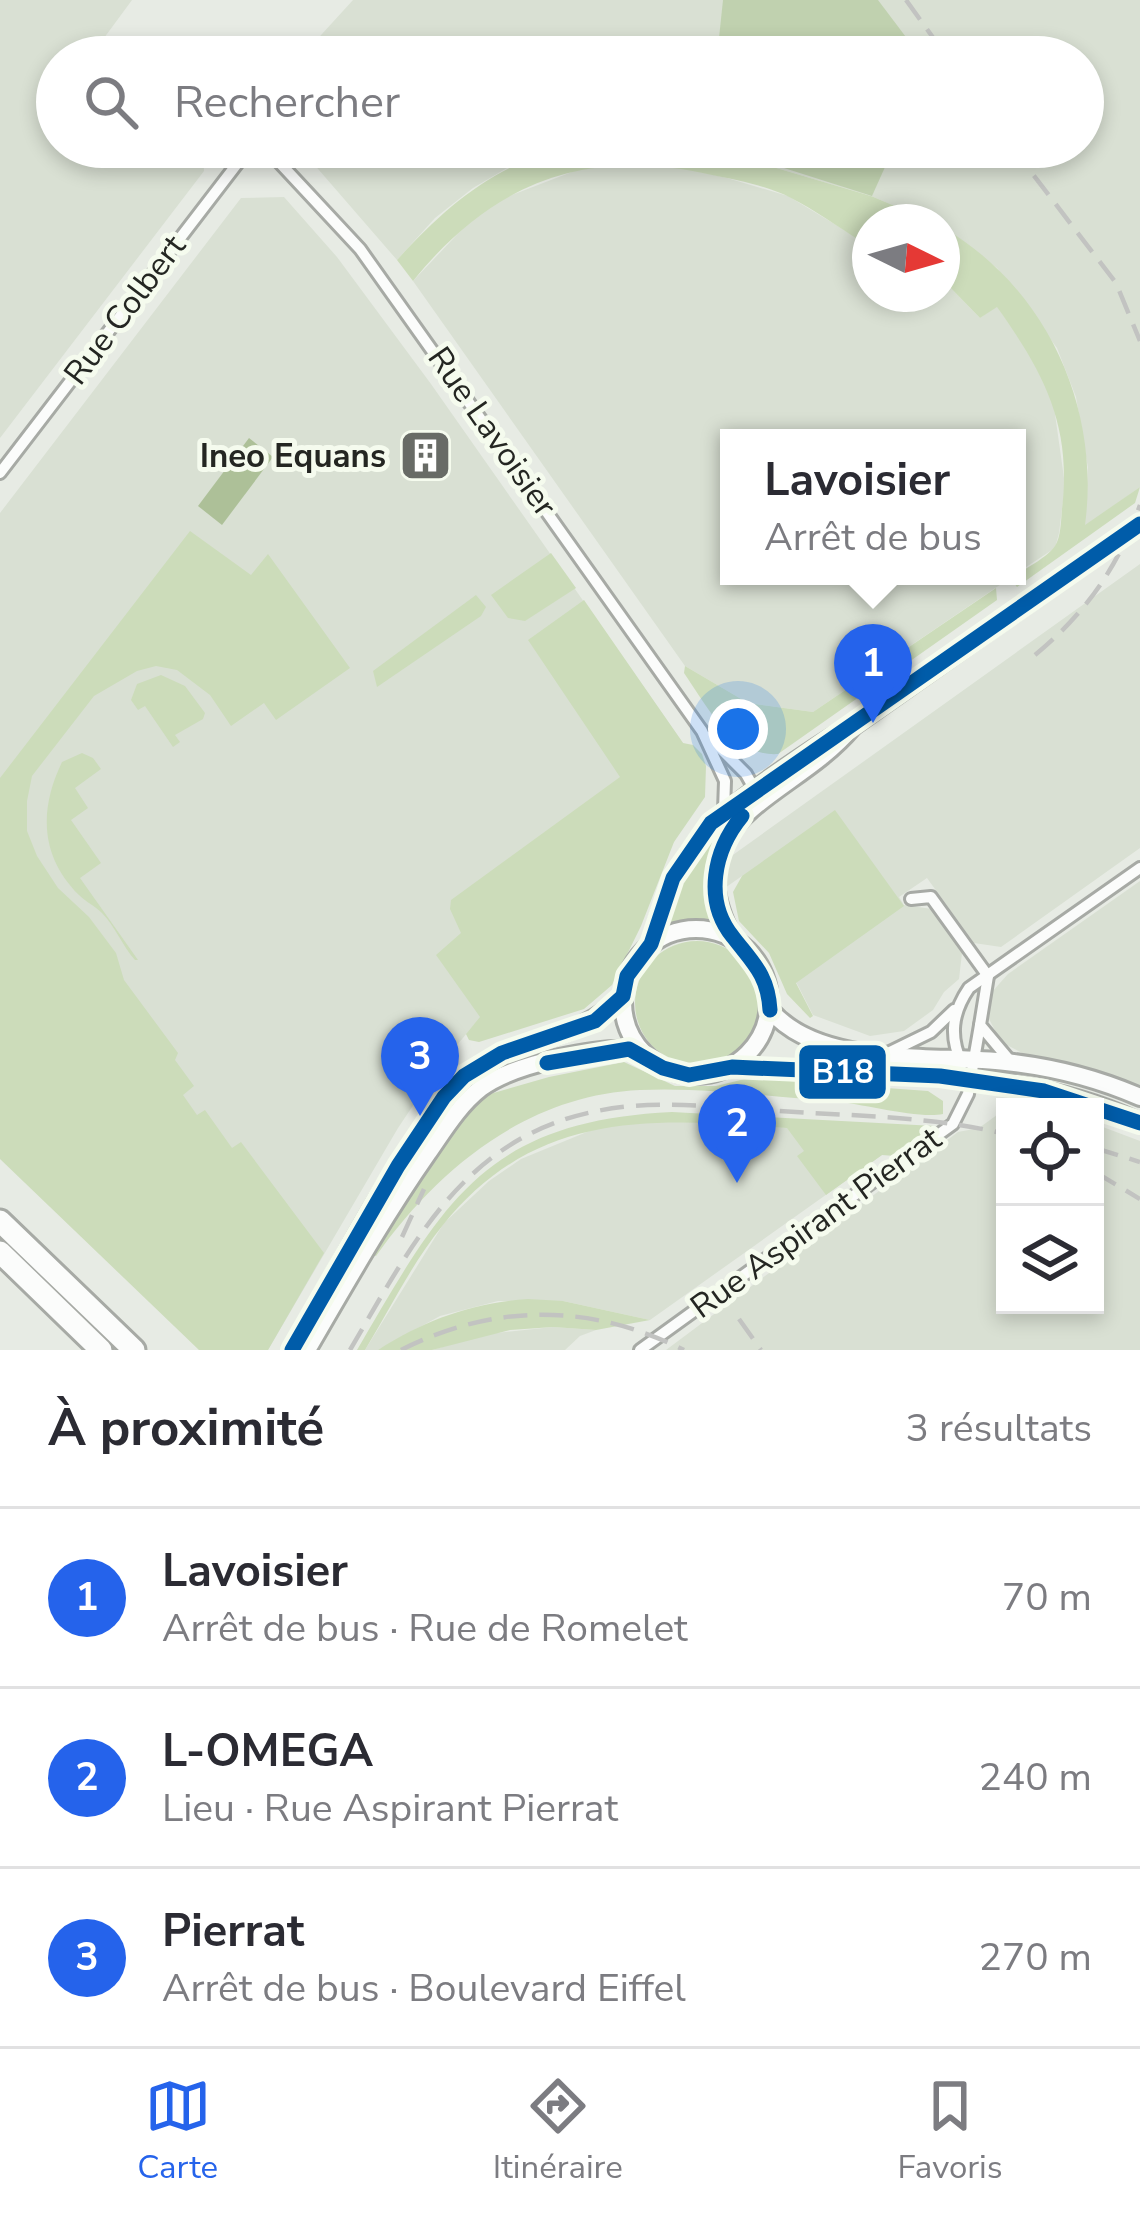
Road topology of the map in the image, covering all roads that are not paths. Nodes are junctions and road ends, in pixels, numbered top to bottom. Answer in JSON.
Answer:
{"nodes":[{"id":1,"x":234,"y":168,"type":"edge"},
{"id":2,"x":285,"y":168,"type":"edge"},
{"id":3,"x":0,"y":473,"type":"edge"},
{"id":4,"x":1140,"y":524,"type":"edge"},
{"id":5,"x":854,"y":726,"type":"junction"},
{"id":6,"x":703,"y":731,"type":"junction"},
{"id":7,"x":756,"y":788,"type":"junction"},
{"id":8,"x":730,"y":817,"type":"junction"},
{"id":9,"x":1140,"y":868,"type":"edge"},
{"id":10,"x":911,"y":899,"type":"dead end"},
{"id":11,"x":733,"y":938,"type":"junction"},
{"id":12,"x":651,"y":944,"type":"junction"},
{"id":13,"x":988,"y":976,"type":"junction"},
{"id":14,"x":623,"y":996,"type":"junction"},
{"id":15,"x":956,"y":1007,"type":"junction"},
{"id":16,"x":770,"y":1010,"type":"junction"},
{"id":17,"x":980,"y":1025,"type":"junction"},
{"id":18,"x":641,"y":1052,"type":"junction"},
{"id":19,"x":889,"y":1053,"type":"junction"},
{"id":20,"x":966,"y":1058,"type":"junction"},
{"id":21,"x":1012,"y":1063,"type":"junction"},
{"id":22,"x":732,"y":1067,"type":"junction"},
{"id":23,"x":970,"y":1080,"type":"junction"},
{"id":24,"x":1140,"y":1097,"type":"edge"},
{"id":25,"x":1140,"y":1123,"type":"edge"},
{"id":26,"x":0,"y":1221,"type":"edge"},
{"id":27,"x":0,"y":1252,"type":"edge"},
{"id":28,"x":101,"y":1350,"type":"edge"},
{"id":29,"x":134,"y":1350,"type":"edge"},
{"id":30,"x":292,"y":1350,"type":"edge"},
{"id":31,"x":307,"y":1350,"type":"edge"},
{"id":32,"x":640,"y":1350,"type":"edge"}],
"edges":[{"from":1,"to":3,"type":"street","name":"Rue Colbert"},
{"from":2,"to":6,"type":"street","name":"Rue Lavoisier"},
{"from":4,"to":5,"type":"street"},
{"from":5,"to":7,"type":"street"},
{"from":5,"to":8,"type":"street"},
{"from":6,"to":7,"type":"street","name":"Rue Lavoisier"},
{"from":6,"to":8,"type":"street","name":"Rue Lavoisier"},
{"from":7,"to":8,"type":"street"},
{"from":8,"to":11,"type":"street"},
{"from":8,"to":12,"type":"street"},
{"from":9,"to":13,"type":"street"},
{"from":10,"to":13,"type":"street"},
{"from":11,"to":12,"type":"main road"},
{"from":11,"to":16,"type":"main road"},
{"from":12,"to":14,"type":"main road"},
{"from":13,"to":15,"type":"street"},
{"from":13,"to":17,"type":"street"},
{"from":14,"to":18,"type":"main road"},
{"from":14,"to":30,"type":"main road"},
{"from":15,"to":19,"type":"street"},
{"from":15,"to":20,"type":"street"},
{"from":16,"to":19,"type":"main road"},
{"from":16,"to":22,"type":"main road"},
{"from":17,"to":20,"type":"street"},
{"from":17,"to":21,"type":"street"},
{"from":18,"to":22,"type":"main road"},
{"from":18,"to":31,"type":"main road"},
{"from":19,"to":20,"type":"main road"},
{"from":20,"to":21,"type":"main road"},
{"from":20,"to":23,"type":"street"},
{"from":21,"to":24,"type":"main road"},
{"from":22,"to":23,"type":"main road"},
{"from":23,"to":25,"type":"main road"},
{"from":23,"to":32,"type":"street","name":"Rue Aspirant Pierrat"},
{"from":26,"to":29,"type":"highway"},
{"from":27,"to":28,"type":"highway"}]}
